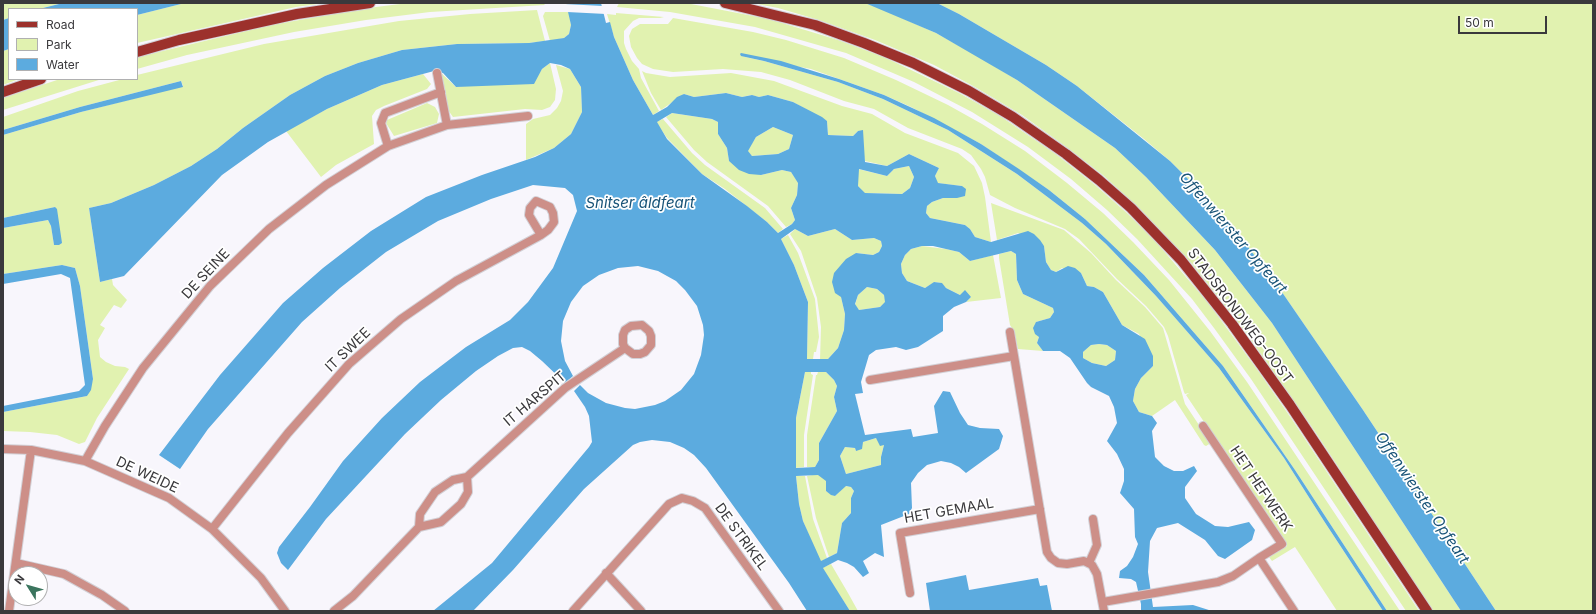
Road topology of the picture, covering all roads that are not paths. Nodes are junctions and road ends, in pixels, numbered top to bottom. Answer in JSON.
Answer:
{"nodes":[{"id":1,"x":370,"y":3,"type":"edge"},
{"id":2,"x":725,"y":3,"type":"edge"},
{"id":3,"x":138,"y":52,"type":"edge"},
{"id":4,"x":437,"y":72,"type":"dead end"},
{"id":5,"x":38,"y":80,"type":"edge"},
{"id":6,"x":3,"y":92,"type":"edge"},
{"id":7,"x":441,"y":92,"type":"junction"},
{"id":8,"x":528,"y":116,"type":"dead end"},
{"id":9,"x":447,"y":125,"type":"junction"},
{"id":10,"x":388,"y":146,"type":"junction"},
{"id":11,"x":541,"y":235,"type":"dead end"},
{"id":12,"x":1010,"y":332,"type":"dead end"},
{"id":13,"x":625,"y":348,"type":"dead end"},
{"id":14,"x":1014,"y":356,"type":"junction"},
{"id":15,"x":870,"y":380,"type":"dead end"},
{"id":16,"x":1203,"y":426,"type":"dead end"},
{"id":17,"x":3,"y":449,"type":"edge"},
{"id":18,"x":31,"y":450,"type":"junction"},
{"id":19,"x":85,"y":461,"type":"junction"},
{"id":20,"x":467,"y":477,"type":"junction"},
{"id":21,"x":1040,"y":509,"type":"junction"},
{"id":22,"x":1093,"y":519,"type":"dead end"},
{"id":23,"x":419,"y":528,"type":"junction"},
{"id":24,"x":212,"y":529,"type":"junction"},
{"id":25,"x":1259,"y":558,"type":"junction"},
{"id":26,"x":16,"y":563,"type":"junction"},
{"id":27,"x":1089,"y":563,"type":"junction"},
{"id":28,"x":606,"y":573,"type":"junction"},
{"id":29,"x":910,"y":593,"type":"dead end"},
{"id":30,"x":1103,"y":602,"type":"junction"},
{"id":31,"x":9,"y":611,"type":"edge"},
{"id":32,"x":125,"y":611,"type":"edge"},
{"id":33,"x":285,"y":611,"type":"edge"},
{"id":34,"x":334,"y":611,"type":"edge"},
{"id":35,"x":573,"y":611,"type":"edge"},
{"id":36,"x":641,"y":611,"type":"edge"},
{"id":37,"x":779,"y":611,"type":"edge"},
{"id":38,"x":1104,"y":611,"type":"edge"},
{"id":39,"x":1294,"y":611,"type":"edge"},
{"id":40,"x":1426,"y":611,"type":"edge"}],
"edges":[{"from":1,"to":3,"type":"main road"},
{"from":2,"to":40,"type":"main road","name":"STADSRONDWEG-OOST"},
{"from":4,"to":7,"type":"street"},
{"from":5,"to":6,"type":"main road"},
{"from":7,"to":9,"type":"street"},
{"from":7,"to":10,"type":"street"},
{"from":8,"to":9,"type":"street","name":"DE SEINE"},
{"from":9,"to":10,"type":"street","name":"DE SEINE"},
{"from":10,"to":19,"type":"street","name":"DE SEINE"},
{"from":11,"to":24,"type":"street","name":"IT SWEE"},
{"from":12,"to":14,"type":"street"},
{"from":13,"to":20,"type":"street","name":"IT HARSPIT"},
{"from":14,"to":15,"type":"street"},
{"from":14,"to":21,"type":"street"},
{"from":16,"to":25,"type":"street","name":"HET HEFWERK"},
{"from":17,"to":18,"type":"street","name":"DE WEIDE"},
{"from":18,"to":19,"type":"street","name":"DE WEIDE"},
{"from":18,"to":26,"type":"street"},
{"from":19,"to":24,"type":"street","name":"DE WEIDE"},
{"from":20,"to":23,"type":"street","name":"IT HARSPIT"},
{"from":20,"to":23,"type":"street"},
{"from":21,"to":27,"type":"street"},
{"from":21,"to":29,"type":"street","name":"HET GEMAAL"},
{"from":22,"to":27,"type":"street"},
{"from":23,"to":34,"type":"street"},
{"from":24,"to":33,"type":"street","name":"DE WEIDE"},
{"from":25,"to":30,"type":"street","name":"HET HEFWERK"},
{"from":25,"to":39,"type":"street"},
{"from":26,"to":31,"type":"street"},
{"from":26,"to":32,"type":"street"},
{"from":27,"to":30,"type":"street"},
{"from":28,"to":35,"type":"street","name":"DE STRIKEL"},
{"from":28,"to":36,"type":"street"},
{"from":28,"to":37,"type":"street","name":"DE STRIKEL"},
{"from":30,"to":38,"type":"street"}]}
